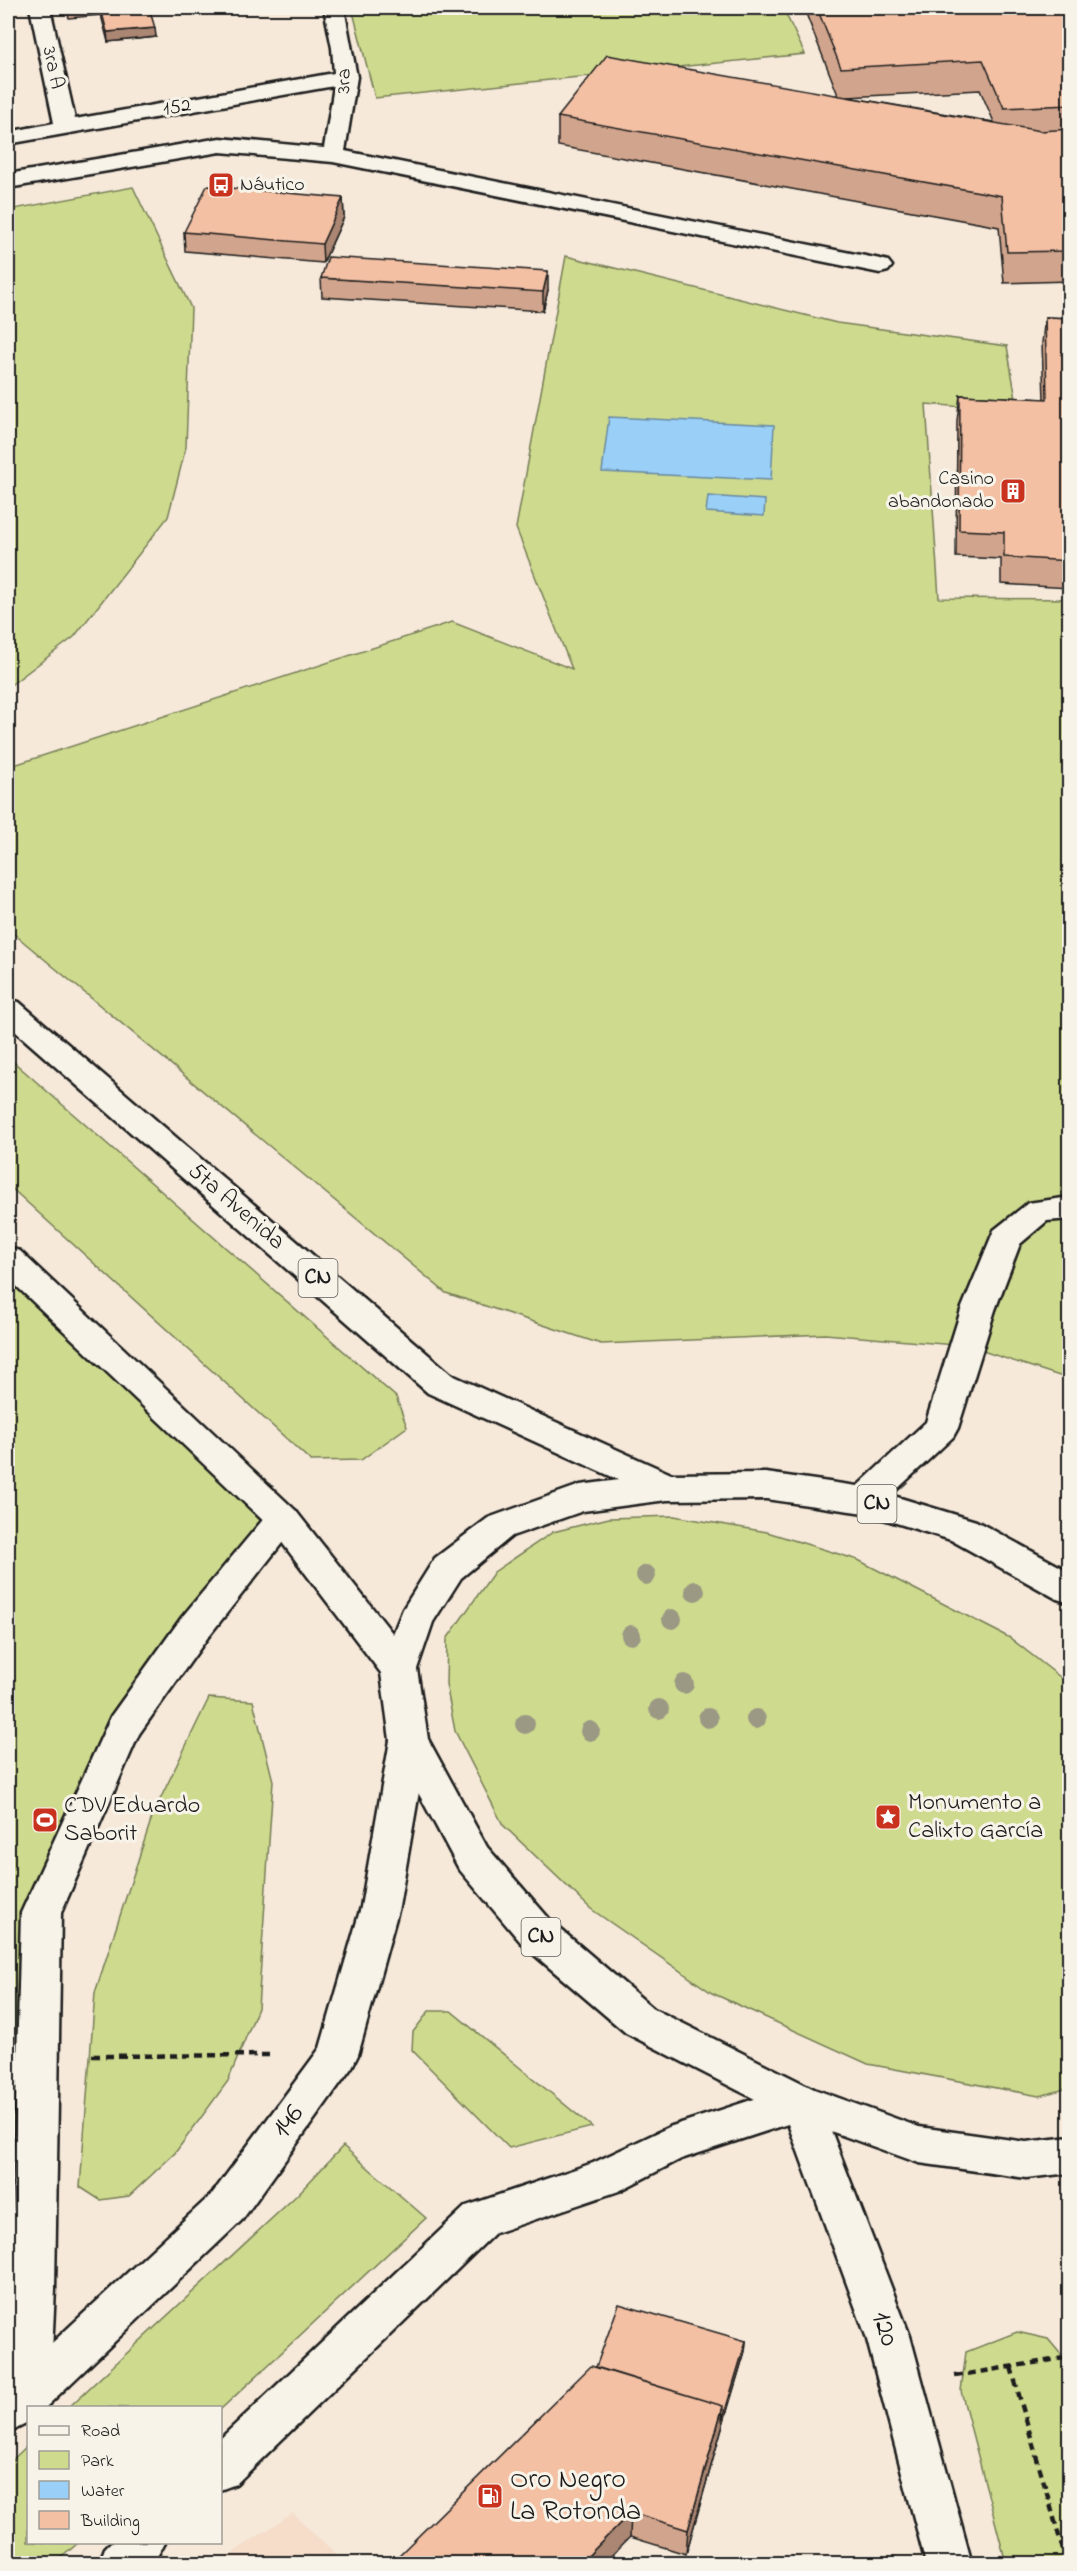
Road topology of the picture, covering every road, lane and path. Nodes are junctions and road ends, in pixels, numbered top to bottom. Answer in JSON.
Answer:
{"nodes":[{"id":1,"x":40,"y":8,"type":"edge"},
{"id":2,"x":334,"y":8,"type":"edge"},
{"id":3,"x":346,"y":77,"type":"junction"},
{"id":4,"x":66,"y":129,"type":"junction"},
{"id":5,"x":8,"y":138,"type":"edge"},
{"id":6,"x":333,"y":155,"type":"junction"},
{"id":7,"x":8,"y":181,"type":"edge"},
{"id":8,"x":880,"y":266,"type":"dead end"},
{"id":9,"x":8,"y":1009,"type":"edge"},
{"id":10,"x":1070,"y":1208,"type":"edge"},
{"id":11,"x":8,"y":1259,"type":"edge"},
{"id":12,"x":667,"y":1487,"type":"junction"},
{"id":13,"x":864,"y":1500,"type":"junction"},
{"id":14,"x":283,"y":1519,"type":"junction"},
{"id":15,"x":1070,"y":1589,"type":"edge"},
{"id":16,"x":399,"y":1669,"type":"junction"},
{"id":17,"x":409,"y":1740,"type":"junction"},
{"id":18,"x":338,"y":2055,"type":"junction"},
{"id":19,"x":38,"y":2056,"type":"junction"},
{"id":20,"x":800,"y":2102,"type":"junction"},
{"id":21,"x":1070,"y":2155,"type":"edge"},
{"id":22,"x":1070,"y":2357,"type":"edge"},
{"id":23,"x":1011,"y":2367,"type":"junction"},
{"id":24,"x":900,"y":2384,"type":"junction"},
{"id":25,"x":18,"y":2403,"type":"edge"},
{"id":26,"x":222,"y":2467,"type":"edge"},
{"id":27,"x":141,"y":2544,"type":"edge"},
{"id":28,"x":121,"y":2564,"type":"edge"},
{"id":29,"x":949,"y":2564,"type":"edge"},
{"id":30,"x":1067,"y":2564,"type":"edge"}],
"edges":[{"from":1,"to":4,"type":"main road","name":"3ra A"},
{"from":2,"to":3,"type":"main road","name":"3ra"},
{"from":3,"to":4,"type":"main road","name":"152"},
{"from":3,"to":6,"type":"main road","name":"3ra"},
{"from":4,"to":5,"type":"main road","name":"152"},
{"from":6,"to":7,"type":"main road","name":"152"},
{"from":6,"to":8,"type":"main road","name":"152"},
{"from":9,"to":12,"type":"main road","name":"5ta Avenida","number":"CN"},
{"from":10,"to":13,"type":"main road"},
{"from":11,"to":14,"type":"main road","number":"CN"},
{"from":12,"to":13,"type":"main road","number":"CN"},
{"from":12,"to":16,"type":"main road","number":"CN"},
{"from":13,"to":15,"type":"main road","number":"CN"},
{"from":14,"to":16,"type":"main road","number":"CN"},
{"from":14,"to":19,"type":"main road"},
{"from":16,"to":17,"type":"main road","number":"CN"},
{"from":17,"to":18,"type":"main road","name":"146"},
{"from":17,"to":20,"type":"main road","number":"CN"},
{"from":18,"to":19,"type":"path"},
{"from":18,"to":25,"type":"main road","name":"146"},
{"from":19,"to":25,"type":"main road"},
{"from":20,"to":21,"type":"main road","number":"CN"},
{"from":20,"to":24,"type":"main road","name":"120"},
{"from":20,"to":26,"type":"main road"},
{"from":22,"to":23,"type":"path"},
{"from":23,"to":24,"type":"path"},
{"from":23,"to":30,"type":"path"},
{"from":24,"to":29,"type":"main road","name":"120"},
{"from":27,"to":28,"type":"main road"}]}
